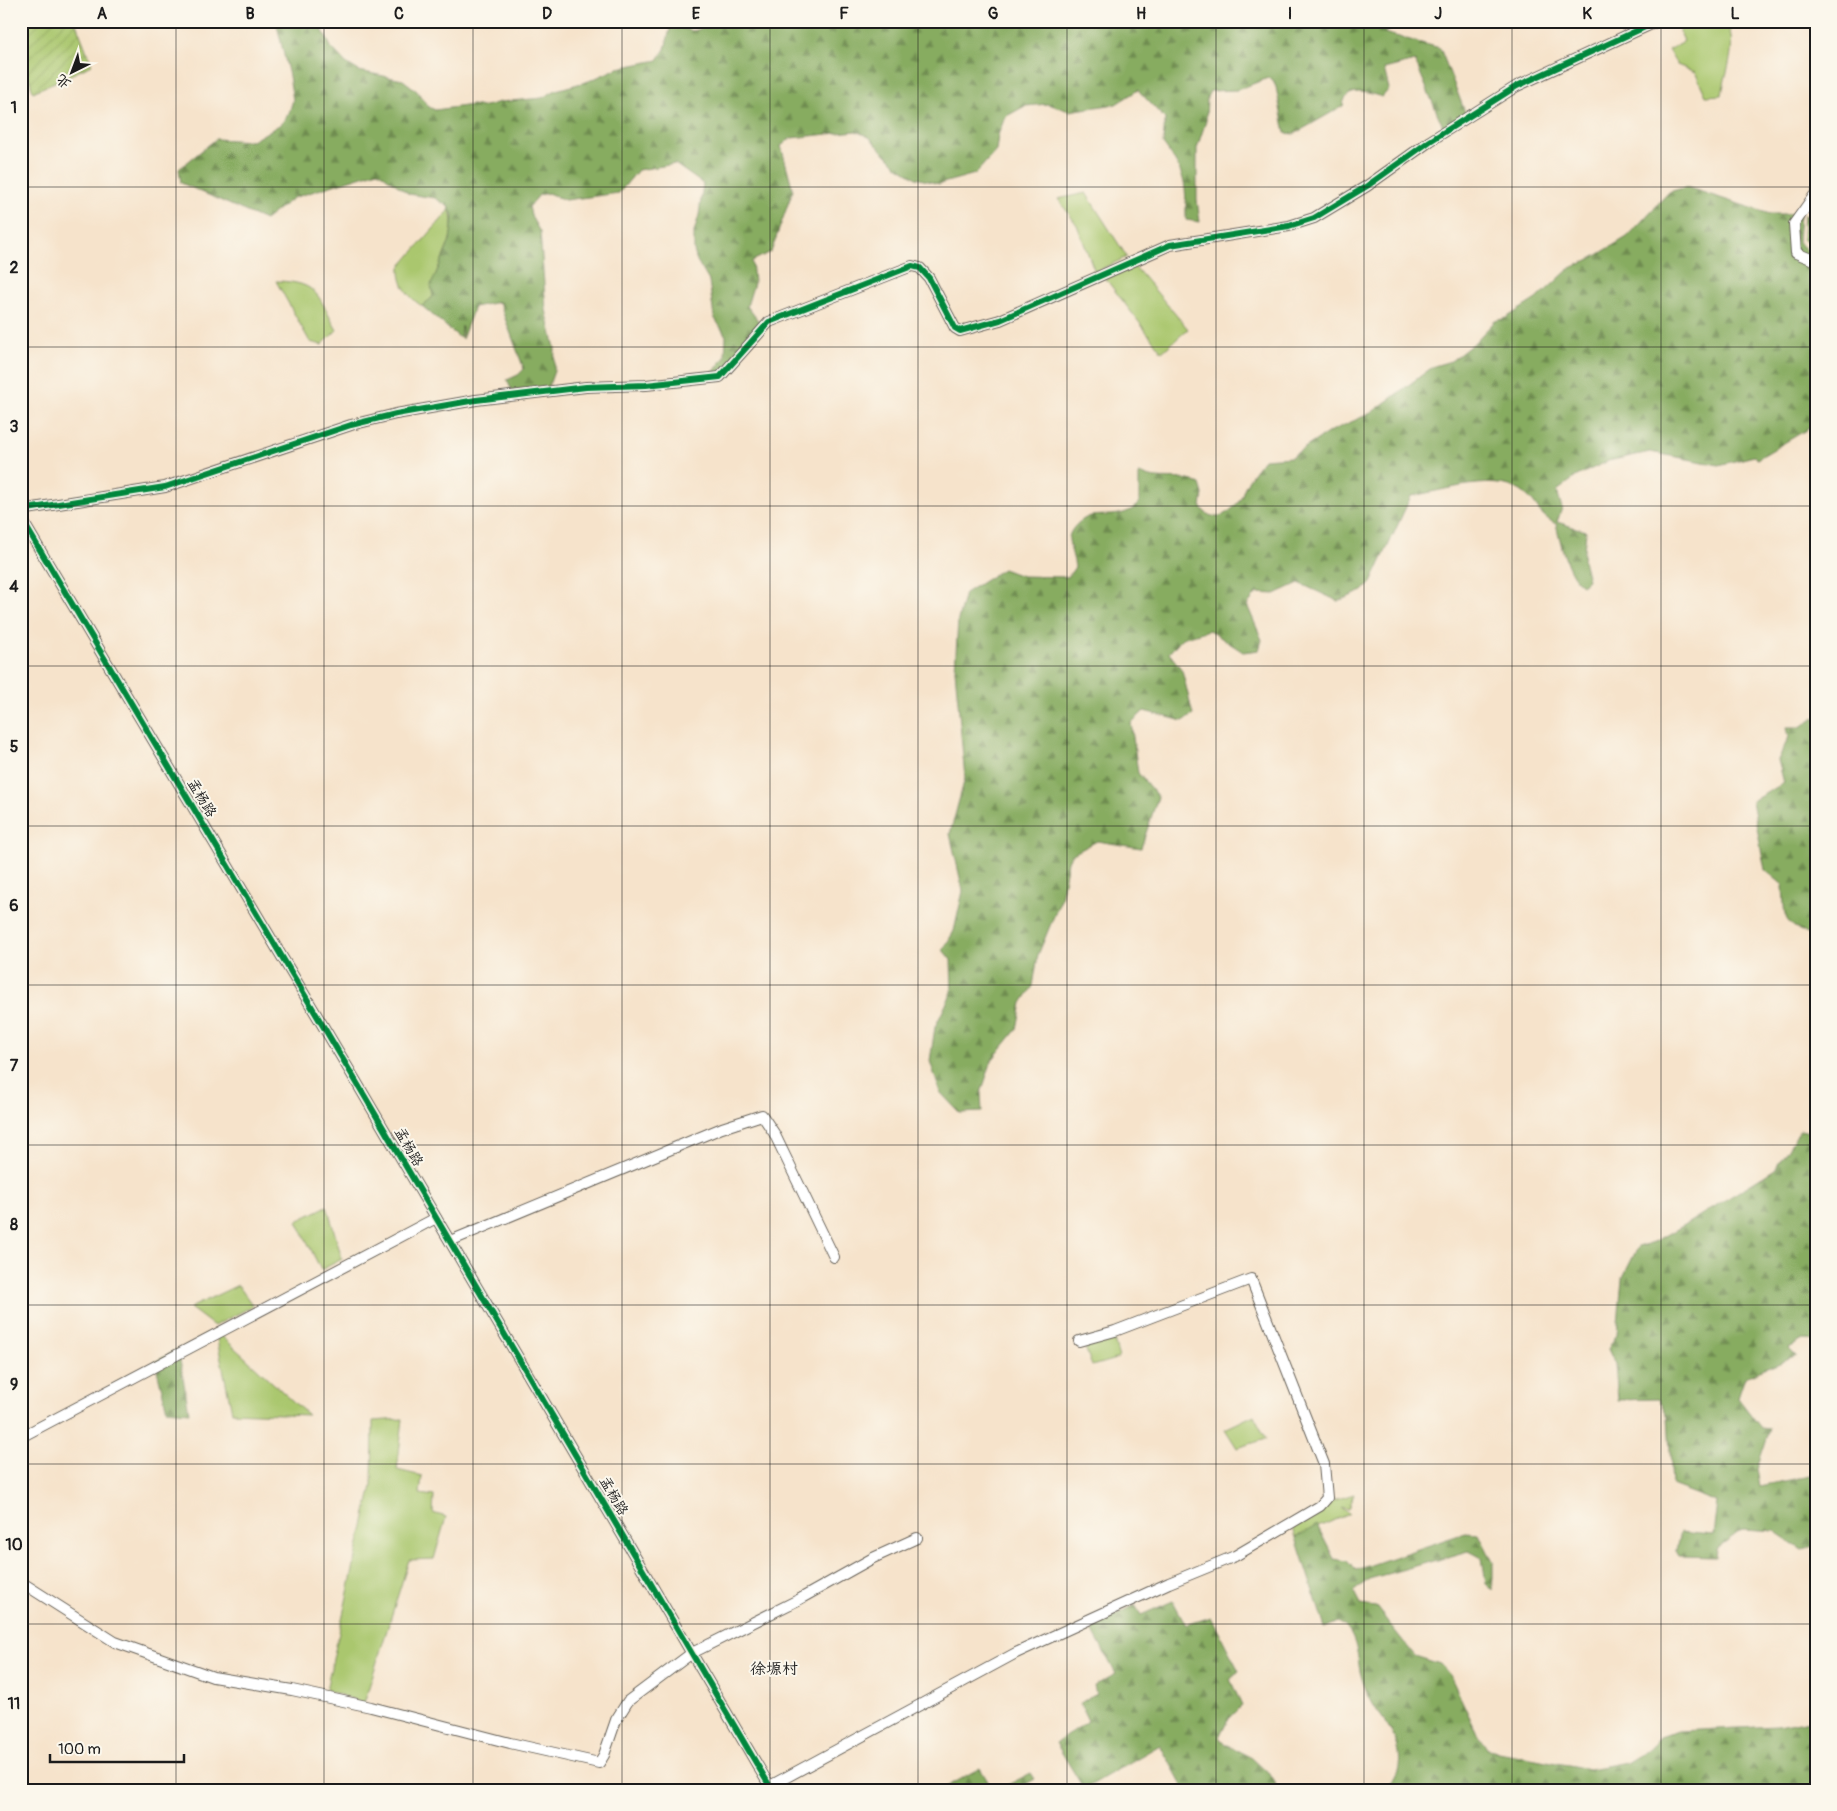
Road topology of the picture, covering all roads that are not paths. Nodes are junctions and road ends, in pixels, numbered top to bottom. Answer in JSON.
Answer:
{"nodes":[{"id":1,"x":1658,"y":21,"type":"edge"},
{"id":2,"x":1816,"y":192,"type":"edge"},
{"id":3,"x":1816,"y":261,"type":"edge"},
{"id":4,"x":21,"y":510,"type":"edge"},
{"id":5,"x":21,"y":518,"type":"edge"},
{"id":6,"x":436,"y":1218,"type":"junction"},
{"id":7,"x":450,"y":1241,"type":"junction"},
{"id":8,"x":834,"y":1257,"type":"dead end"},
{"id":9,"x":1079,"y":1341,"type":"dead end"},
{"id":10,"x":21,"y":1438,"type":"edge"},
{"id":11,"x":917,"y":1538,"type":"dead end"},
{"id":12,"x":21,"y":1582,"type":"edge"},
{"id":13,"x":692,"y":1653,"type":"junction"},
{"id":14,"x":771,"y":1788,"type":"edge"}],
"edges":[{"from":1,"to":4,"type":"street"},
{"from":2,"to":3,"type":"street"},
{"from":5,"to":6,"type":"street","name":"孟杨路"},
{"from":6,"to":7,"type":"street","name":"孟杨路"},
{"from":6,"to":10,"type":"street"},
{"from":7,"to":8,"type":"street"},
{"from":7,"to":13,"type":"street","name":"孟杨路"},
{"from":9,"to":14,"type":"street"},
{"from":11,"to":13,"type":"street"},
{"from":12,"to":13,"type":"street"},
{"from":13,"to":14,"type":"street","name":"孟杨路"}]}
